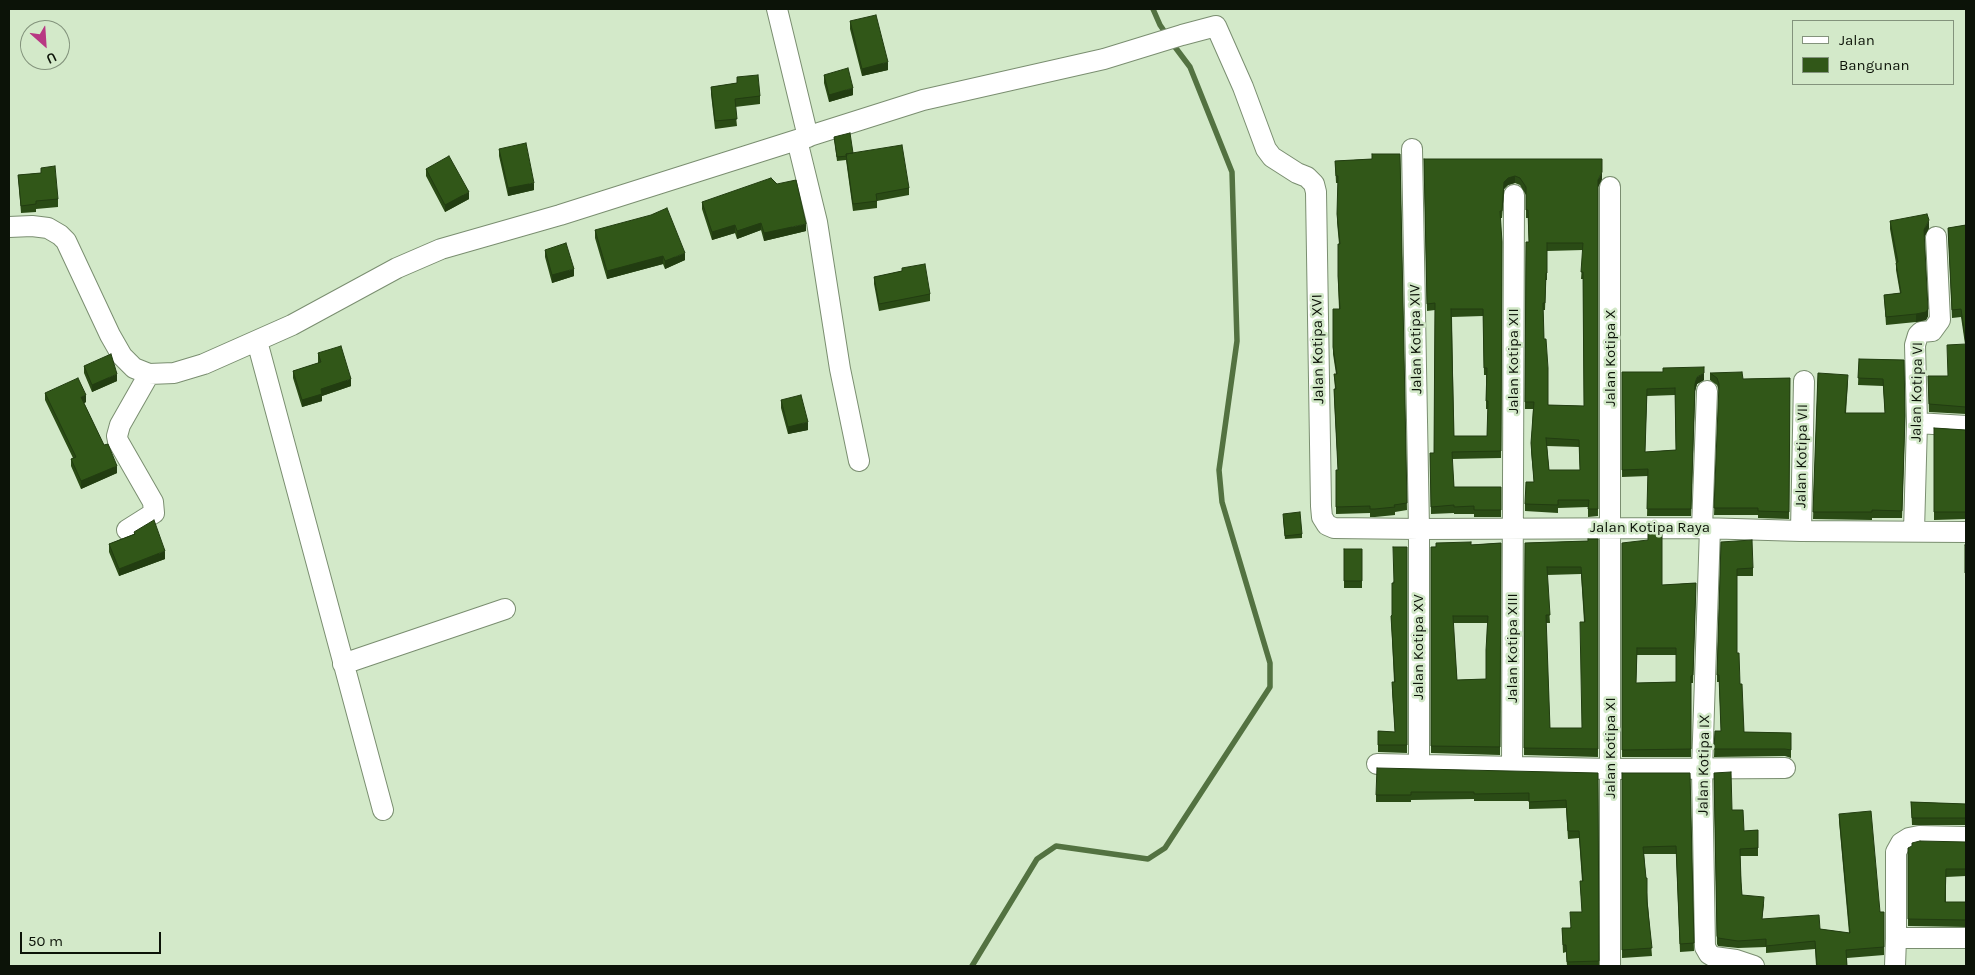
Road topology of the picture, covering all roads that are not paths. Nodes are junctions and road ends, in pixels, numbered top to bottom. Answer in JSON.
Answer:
{"nodes":[{"id":1,"x":777,"y":9,"type":"edge"},
{"id":2,"x":1214,"y":18,"type":"edge"},
{"id":3,"x":802,"y":139,"type":"junction"},
{"id":4,"x":1412,"y":149,"type":"dead end"},
{"id":5,"x":1610,"y":187,"type":"dead end"},
{"id":6,"x":1514,"y":195,"type":"dead end"},
{"id":7,"x":9,"y":227,"type":"edge"},
{"id":8,"x":1936,"y":237,"type":"dead end"},
{"id":9,"x":257,"y":340,"type":"junction"},
{"id":10,"x":148,"y":374,"type":"junction"},
{"id":11,"x":1804,"y":381,"type":"dead end"},
{"id":12,"x":1707,"y":390,"type":"dead end"},
{"id":13,"x":1917,"y":423,"type":"junction"},
{"id":14,"x":1966,"y":426,"type":"edge"},
{"id":15,"x":859,"y":461,"type":"dead end"},
{"id":16,"x":1334,"y":528,"type":"joint"},
{"id":17,"x":1513,"y":528,"type":"junction"},
{"id":18,"x":1706,"y":528,"type":"junction"},
{"id":19,"x":1419,"y":529,"type":"junction"},
{"id":20,"x":1611,"y":529,"type":"junction"},
{"id":21,"x":126,"y":530,"type":"dead end"},
{"id":22,"x":1801,"y":531,"type":"junction"},
{"id":23,"x":1914,"y":532,"type":"junction"},
{"id":24,"x":1966,"y":532,"type":"edge"},
{"id":25,"x":505,"y":609,"type":"dead end"},
{"id":26,"x":344,"y":664,"type":"junction"},
{"id":27,"x":1377,"y":764,"type":"dead end"},
{"id":28,"x":1419,"y":764,"type":"junction"},
{"id":29,"x":1512,"y":768,"type":"junction"},
{"id":30,"x":1785,"y":768,"type":"dead end"},
{"id":31,"x":1611,"y":769,"type":"junction"},
{"id":32,"x":1702,"y":769,"type":"junction"},
{"id":33,"x":382,"y":810,"type":"dead end"},
{"id":34,"x":1966,"y":837,"type":"edge"},
{"id":35,"x":1896,"y":938,"type":"junction"},
{"id":36,"x":1966,"y":938,"type":"edge"},
{"id":37,"x":1610,"y":966,"type":"edge"},
{"id":38,"x":1754,"y":966,"type":"edge"},
{"id":39,"x":1895,"y":966,"type":"edge"}],
"edges":[{"from":1,"to":3,"type":"street"},
{"from":2,"to":3,"type":"street"},
{"from":2,"to":16,"type":"street","name":"Jalan Kotipa XVI"},
{"from":3,"to":9,"type":"street"},
{"from":3,"to":15,"type":"street"},
{"from":4,"to":19,"type":"street","name":"Jalan Kotipa XIV"},
{"from":5,"to":20,"type":"street","name":"Jalan Kotipa X"},
{"from":6,"to":17,"type":"street","name":"Jalan Kotipa XII"},
{"from":7,"to":10,"type":"street"},
{"from":8,"to":13,"type":"street","name":"Jalan Kotipa VI"},
{"from":9,"to":10,"type":"street"},
{"from":9,"to":26,"type":"street"},
{"from":10,"to":21,"type":"street"},
{"from":11,"to":22,"type":"street","name":"Jalan Kotipa VII"},
{"from":12,"to":18,"type":"street","name":"Jalan Kotipa IX"},
{"from":13,"to":14,"type":"street"},
{"from":13,"to":23,"type":"street","name":"Jalan Kotipa VI"},
{"from":16,"to":19,"type":"street","name":"Jalan Kotipa Raya"},
{"from":17,"to":19,"type":"street","name":"Jalan Kotipa Raya"},
{"from":17,"to":20,"type":"street","name":"Jalan Kotipa Raya"},
{"from":17,"to":29,"type":"street","name":"Jalan Kotipa XIII"},
{"from":18,"to":20,"type":"street","name":"Jalan Kotipa Raya"},
{"from":18,"to":22,"type":"street","name":"Jalan Kotipa Raya"},
{"from":18,"to":32,"type":"street","name":"Jalan Kotipa IX"},
{"from":19,"to":28,"type":"street","name":"Jalan Kotipa XV"},
{"from":20,"to":31,"type":"street","name":"Jalan Kotipa XI"},
{"from":22,"to":23,"type":"street","name":"Jalan Kotipa Raya"},
{"from":23,"to":24,"type":"street","name":"Jalan Kotipa Raya"},
{"from":25,"to":26,"type":"street"},
{"from":26,"to":33,"type":"street"},
{"from":27,"to":28,"type":"street"},
{"from":28,"to":29,"type":"street"},
{"from":29,"to":31,"type":"street"},
{"from":30,"to":32,"type":"street"},
{"from":31,"to":32,"type":"street"},
{"from":31,"to":37,"type":"street","name":"Jalan Kotipa XI"},
{"from":32,"to":38,"type":"street","name":"Jalan Kotipa IX"},
{"from":34,"to":35,"type":"street"},
{"from":35,"to":36,"type":"street"},
{"from":35,"to":39,"type":"street"}]}
